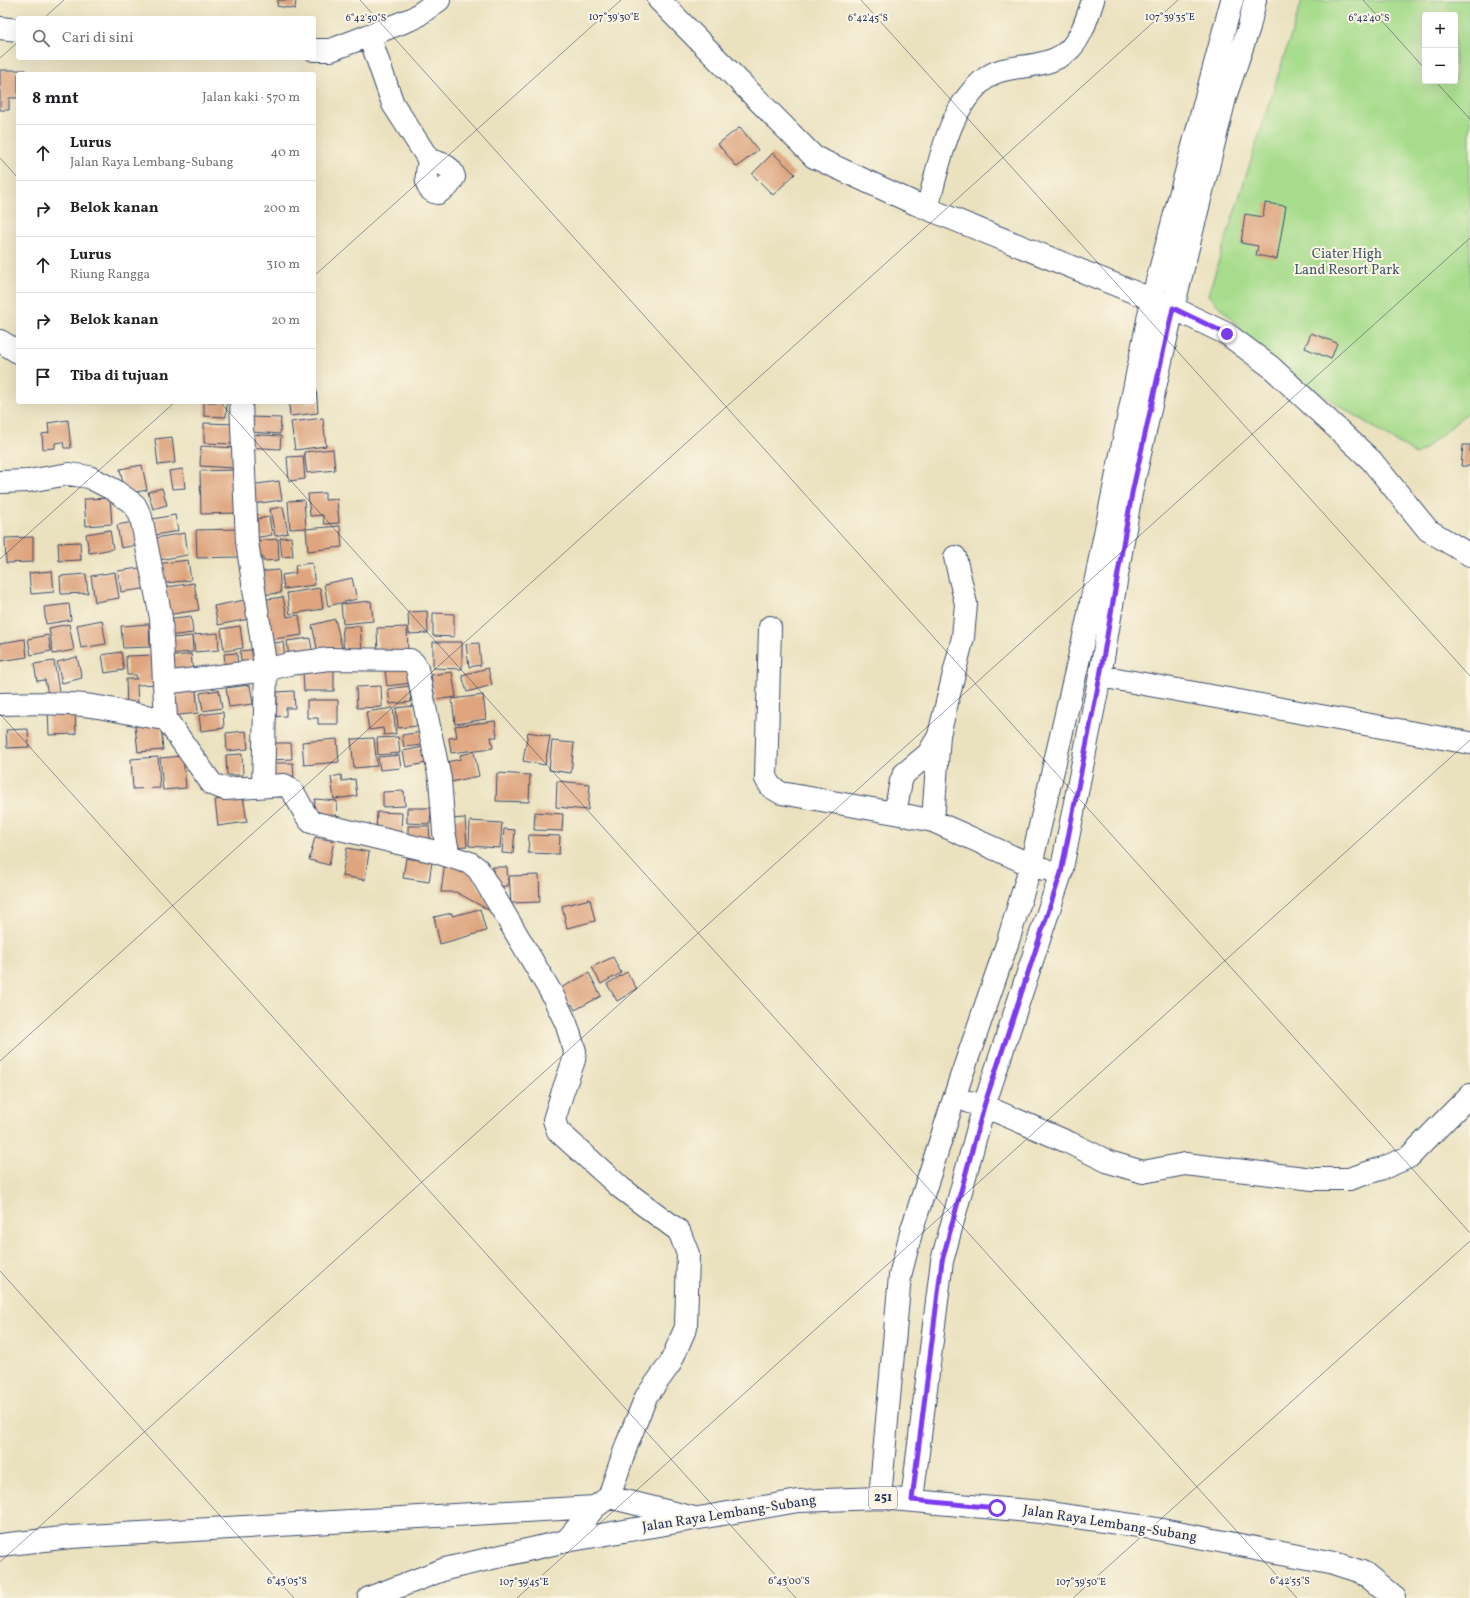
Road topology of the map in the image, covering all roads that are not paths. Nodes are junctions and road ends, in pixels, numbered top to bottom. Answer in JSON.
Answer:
{"nodes":[{"id":1,"x":440,"y":0,"type":"edge"},
{"id":2,"x":659,"y":0,"type":"edge"},
{"id":3,"x":1092,"y":0,"type":"edge"},
{"id":4,"x":1232,"y":0,"type":"edge"},
{"id":5,"x":1255,"y":0,"type":"edge"},
{"id":6,"x":0,"y":28,"type":"edge"},
{"id":7,"x":16,"y":30,"type":"edge"},
{"id":8,"x":369,"y":35,"type":"junction"},
{"id":9,"x":316,"y":50,"type":"edge"},
{"id":10,"x":429,"y":160,"type":"dead end"},
{"id":11,"x":927,"y":208,"type":"junction"},
{"id":12,"x":1152,"y":300,"type":"junction"},
{"id":13,"x":1173,"y":308,"type":"junction"},
{"id":14,"x":0,"y":341,"type":"edge"},
{"id":15,"x":16,"y":351,"type":"edge"},
{"id":16,"x":241,"y":404,"type":"edge"},
{"id":17,"x":0,"y":482,"type":"edge"},
{"id":18,"x":1470,"y":555,"type":"edge"},
{"id":19,"x":954,"y":557,"type":"dead end"},
{"id":20,"x":770,"y":627,"type":"dead end"},
{"id":21,"x":266,"y":670,"type":"junction"},
{"id":22,"x":1100,"y":676,"type":"junction"},
{"id":23,"x":164,"y":683,"type":"junction"},
{"id":24,"x":0,"y":704,"type":"edge"},
{"id":25,"x":166,"y":719,"type":"junction"},
{"id":26,"x":939,"y":735,"type":"junction"},
{"id":27,"x":1470,"y":743,"type":"edge"},
{"id":28,"x":263,"y":786,"type":"junction"},
{"id":29,"x":894,"y":813,"type":"junction"},
{"id":30,"x":933,"y":821,"type":"junction"},
{"id":31,"x":449,"y":856,"type":"junction"},
{"id":32,"x":1031,"y":865,"type":"junction"},
{"id":33,"x":1061,"y":873,"type":"junction"},
{"id":34,"x":1470,"y":1095,"type":"edge"},
{"id":35,"x":955,"y":1098,"type":"junction"},
{"id":36,"x":984,"y":1106,"type":"junction"},
{"id":37,"x":880,"y":1498,"type":"junction"},
{"id":38,"x":912,"y":1500,"type":"junction"},
{"id":39,"x":602,"y":1502,"type":"junction"},
{"id":40,"x":694,"y":1518,"type":"junction"},
{"id":41,"x":566,"y":1541,"type":"junction"},
{"id":42,"x":0,"y":1545,"type":"edge"},
{"id":43,"x":369,"y":1598,"type":"edge"},
{"id":44,"x":1394,"y":1598,"type":"edge"}],
"edges":[{"from":1,"to":8,"type":"street"},
{"from":2,"to":11,"type":"street"},
{"from":3,"to":11,"type":"street"},
{"from":4,"to":12,"type":"street"},
{"from":5,"to":13,"type":"street"},
{"from":6,"to":7,"type":"street"},
{"from":8,"to":9,"type":"street"},
{"from":8,"to":10,"type":"street"},
{"from":11,"to":12,"type":"street"},
{"from":12,"to":13,"type":"street"},
{"from":12,"to":32,"type":"street"},
{"from":13,"to":18,"type":"street"},
{"from":13,"to":22,"type":"street"},
{"from":14,"to":15,"type":"street"},
{"from":16,"to":21,"type":"street"},
{"from":17,"to":23,"type":"street"},
{"from":19,"to":26,"type":"street"},
{"from":20,"to":29,"type":"street"},
{"from":21,"to":23,"type":"street"},
{"from":21,"to":28,"type":"street"},
{"from":21,"to":31,"type":"street"},
{"from":22,"to":27,"type":"street"},
{"from":22,"to":33,"type":"street"},
{"from":23,"to":25,"type":"street"},
{"from":24,"to":25,"type":"street"},
{"from":25,"to":28,"type":"street"},
{"from":26,"to":29,"type":"street"},
{"from":26,"to":30,"type":"street"},
{"from":28,"to":31,"type":"street"},
{"from":29,"to":30,"type":"street"},
{"from":30,"to":32,"type":"street"},
{"from":31,"to":39,"type":"street"},
{"from":32,"to":33,"type":"street"},
{"from":32,"to":35,"type":"street"},
{"from":33,"to":36,"type":"street"},
{"from":34,"to":36,"type":"street"},
{"from":35,"to":36,"type":"street"},
{"from":35,"to":37,"type":"street"},
{"from":36,"to":38,"type":"street"},
{"from":37,"to":38,"type":"street","name":"Jalan Raya Lembang-Subang","number":"251"},
{"from":37,"to":40,"type":"street","name":"Jalan Raya Lembang-Subang","number":"251"},
{"from":38,"to":44,"type":"street","name":"Jalan Raya Lembang-Subang","number":"251"},
{"from":39,"to":40,"type":"street"},
{"from":39,"to":41,"type":"street"},
{"from":39,"to":42,"type":"street"},
{"from":40,"to":41,"type":"street","name":"Jalan Raya Lembang-Subang","number":"251"},
{"from":41,"to":43,"type":"street","name":"Jalan Raya Lembang-Subang","number":"251"}]}
